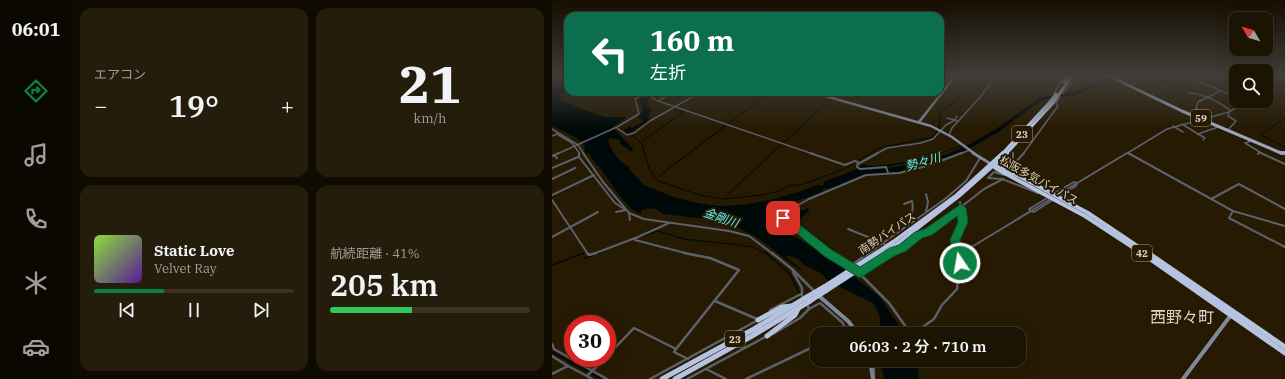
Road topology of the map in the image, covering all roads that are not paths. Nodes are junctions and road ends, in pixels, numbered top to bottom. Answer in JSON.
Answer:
{"nodes":[{"id":1,"x":983,"y":93,"type":"edge"},
{"id":2,"x":1059,"y":93,"type":"edge"},
{"id":3,"x":1144,"y":93,"type":"edge"},
{"id":4,"x":1195,"y":93,"type":"edge"},
{"id":5,"x":1217,"y":93,"type":"edge"},
{"id":6,"x":639,"y":96,"type":"edge"},
{"id":7,"x":652,"y":96,"type":"edge"},
{"id":8,"x":660,"y":96,"type":"edge"},
{"id":9,"x":667,"y":96,"type":"edge"},
{"id":10,"x":695,"y":96,"type":"edge"},
{"id":11,"x":825,"y":96,"type":"edge"},
{"id":12,"x":939,"y":96,"type":"edge"},
{"id":13,"x":1060,"y":97,"type":"dead end"},
{"id":14,"x":663,"y":98,"type":"junction"},
{"id":15,"x":1207,"y":98,"type":"junction"},
{"id":16,"x":658,"y":101,"type":"junction"},
{"id":17,"x":673,"y":107,"type":"junction"},
{"id":18,"x":1236,"y":108,"type":"edge"},
{"id":19,"x":1232,"y":111,"type":"junction"},
{"id":20,"x":1229,"y":112,"type":"junction"},
{"id":21,"x":957,"y":116,"type":"dead end"},
{"id":22,"x":947,"y":118,"type":"dead end"},
{"id":23,"x":1203,"y":118,"type":"junction"},
{"id":24,"x":956,"y":121,"type":"junction"},
{"id":25,"x":919,"y":122,"type":"junction"},
{"id":26,"x":1182,"y":124,"type":"junction"},
{"id":27,"x":1173,"y":126,"type":"junction"},
{"id":28,"x":1220,"y":126,"type":"junction"},
{"id":29,"x":616,"y":128,"type":"junction"},
{"id":30,"x":552,"y":129,"type":"edge"},
{"id":31,"x":939,"y":129,"type":"junction"},
{"id":32,"x":1228,"y":130,"type":"junction"},
{"id":33,"x":1182,"y":132,"type":"dead end"},
{"id":34,"x":1198,"y":134,"type":"junction"},
{"id":35,"x":950,"y":135,"type":"junction"},
{"id":36,"x":552,"y":136,"type":"edge"},
{"id":37,"x":1203,"y":140,"type":"dead end"},
{"id":38,"x":1252,"y":140,"type":"junction"},
{"id":39,"x":579,"y":144,"type":"junction"},
{"id":40,"x":575,"y":146,"type":"junction"},
{"id":41,"x":970,"y":150,"type":"junction"},
{"id":42,"x":1014,"y":153,"type":"dead end"},
{"id":43,"x":1128,"y":153,"type":"junction"},
{"id":44,"x":1283,"y":153,"type":"edge"},
{"id":45,"x":553,"y":155,"type":"edge"},
{"id":46,"x":1285,"y":156,"type":"edge"},
{"id":47,"x":579,"y":157,"type":"junction"},
{"id":48,"x":557,"y":158,"type":"dead end"},
{"id":49,"x":980,"y":158,"type":"junction"},
{"id":50,"x":1285,"y":164,"type":"edge"},
{"id":51,"x":857,"y":165,"type":"junction"},
{"id":52,"x":994,"y":165,"type":"junction"},
{"id":53,"x":1013,"y":165,"type":"junction"},
{"id":54,"x":552,"y":168,"type":"edge"},
{"id":55,"x":575,"y":168,"type":"dead end"},
{"id":56,"x":888,"y":173,"type":"junction"},
{"id":57,"x":1005,"y":173,"type":"junction"},
{"id":58,"x":594,"y":175,"type":"junction"},
{"id":59,"x":1021,"y":177,"type":"junction"},
{"id":60,"x":552,"y":179,"type":"edge"},
{"id":61,"x":1003,"y":179,"type":"junction"},
{"id":62,"x":1077,"y":183,"type":"junction"},
{"id":63,"x":1041,"y":192,"type":"junction"},
{"id":64,"x":926,"y":194,"type":"dead end"},
{"id":65,"x":552,"y":195,"type":"edge"},
{"id":66,"x":1054,"y":197,"type":"junction"},
{"id":67,"x":552,"y":200,"type":"edge"},
{"id":68,"x":1211,"y":200,"type":"junction"},
{"id":69,"x":960,"y":202,"type":"dead end"},
{"id":70,"x":904,"y":204,"type":"dead end"},
{"id":71,"x":961,"y":208,"type":"junction"},
{"id":72,"x":1285,"y":209,"type":"edge"},
{"id":73,"x":626,"y":210,"type":"junction"},
{"id":74,"x":1031,"y":211,"type":"junction"},
{"id":75,"x":1233,"y":211,"type":"junction"},
{"id":76,"x":598,"y":212,"type":"dead end"},
{"id":77,"x":616,"y":212,"type":"dead end"},
{"id":78,"x":926,"y":212,"type":"junction"},
{"id":79,"x":629,"y":213,"type":"junction"},
{"id":80,"x":630,"y":220,"type":"dead end"},
{"id":81,"x":668,"y":223,"type":"junction"},
{"id":82,"x":909,"y":225,"type":"junction"},
{"id":83,"x":1285,"y":226,"type":"edge"},
{"id":84,"x":570,"y":227,"type":"junction"},
{"id":85,"x":848,"y":229,"type":"dead end"},
{"id":86,"x":552,"y":237,"type":"edge"},
{"id":87,"x":634,"y":239,"type":"junction"},
{"id":88,"x":883,"y":243,"type":"junction"},
{"id":89,"x":1285,"y":247,"type":"edge"},
{"id":90,"x":893,"y":251,"type":"junction"},
{"id":91,"x":959,"y":255,"type":"junction"},
{"id":92,"x":850,"y":266,"type":"junction"},
{"id":93,"x":792,"y":269,"type":"junction"},
{"id":94,"x":860,"y":273,"type":"junction"},
{"id":95,"x":817,"y":294,"type":"junction"},
{"id":96,"x":715,"y":301,"type":"junction"},
{"id":97,"x":806,"y":301,"type":"junction"},
{"id":98,"x":795,"y":308,"type":"junction"},
{"id":99,"x":1232,"y":313,"type":"junction"},
{"id":100,"x":758,"y":321,"type":"junction"},
{"id":101,"x":844,"y":327,"type":"edge"},
{"id":102,"x":853,"y":327,"type":"edge"},
{"id":103,"x":907,"y":327,"type":"edge"},
{"id":104,"x":922,"y":327,"type":"edge"},
{"id":105,"x":766,"y":334,"type":"junction"},
{"id":106,"x":552,"y":344,"type":"edge"},
{"id":107,"x":616,"y":347,"type":"edge"},
{"id":108,"x":1285,"y":347,"type":"edge"},
{"id":109,"x":676,"y":349,"type":"junction"},
{"id":110,"x":810,"y":349,"type":"edge"},
{"id":111,"x":1285,"y":353,"type":"edge"},
{"id":112,"x":552,"y":356,"type":"edge"},
{"id":113,"x":688,"y":360,"type":"junction"},
{"id":114,"x":564,"y":364,"type":"edge"},
{"id":115,"x":566,"y":367,"type":"edge"},
{"id":116,"x":570,"y":367,"type":"edge"},
{"id":117,"x":596,"y":367,"type":"edge"},
{"id":118,"x":871,"y":367,"type":"edge"},
{"id":119,"x":874,"y":367,"type":"edge"},
{"id":120,"x":706,"y":369,"type":"junction"},
{"id":121,"x":592,"y":371,"type":"junction"},
{"id":122,"x":552,"y":374,"type":"edge"},
{"id":123,"x":588,"y":376,"type":"junction"},
{"id":124,"x":592,"y":379,"type":"edge"},
{"id":125,"x":607,"y":379,"type":"edge"},
{"id":126,"x":650,"y":379,"type":"edge"},
{"id":127,"x":662,"y":379,"type":"edge"},
{"id":128,"x":675,"y":379,"type":"edge"},
{"id":129,"x":687,"y":379,"type":"edge"},
{"id":130,"x":726,"y":379,"type":"edge"},
{"id":131,"x":746,"y":379,"type":"edge"},
{"id":132,"x":873,"y":379,"type":"edge"},
{"id":133,"x":1183,"y":379,"type":"edge"}],
"edges":[{"from":1,"to":24,"type":"street"},
{"from":2,"to":52,"type":"highway","name":"南勢バイパス","number":"23","bridge":true},
{"from":3,"to":23,"type":"main road","number":"59"},
{"from":4,"to":15,"type":"street"},
{"from":5,"to":15,"type":"street"},
{"from":6,"to":29,"type":"street"},
{"from":7,"to":16,"type":"street"},
{"from":8,"to":14,"type":"street"},
{"from":9,"to":14,"type":"street"},
{"from":10,"to":17,"type":"street"},
{"from":11,"to":25,"type":"main road"},
{"from":12,"to":25,"type":"main road"},
{"from":13,"to":53,"type":"street"},
{"from":14,"to":16,"type":"street"},
{"from":15,"to":19,"type":"street"},
{"from":15,"to":23,"type":"street"},
{"from":16,"to":17,"type":"street"},
{"from":17,"to":29,"type":"street"},
{"from":17,"to":51,"type":"street"},
{"from":18,"to":19,"type":"street"},
{"from":19,"to":20,"type":"street"},
{"from":20,"to":23,"type":"street"},
{"from":20,"to":32,"type":"street"},
{"from":21,"to":24,"type":"street"},
{"from":22,"to":24,"type":"street"},
{"from":23,"to":26,"type":"street"},
{"from":23,"to":28,"type":"main road","number":"59"},
{"from":24,"to":31,"type":"street"},
{"from":24,"to":35,"type":"street"},
{"from":25,"to":31,"type":"main road"},
{"from":26,"to":27,"type":"street"},
{"from":26,"to":34,"type":"street"},
{"from":27,"to":33,"type":"street"},
{"from":27,"to":43,"type":"street"},
{"from":28,"to":32,"type":"main road","number":"59"},
{"from":28,"to":34,"type":"street"},
{"from":29,"to":39,"type":"street"},
{"from":30,"to":39,"type":"street"},
{"from":31,"to":35,"type":"main road"},
{"from":31,"to":51,"type":"street"},
{"from":32,"to":38,"type":"main road","number":"59"},
{"from":34,"to":37,"type":"street"},
{"from":35,"to":41,"type":"main road"},
{"from":36,"to":40,"type":"street"},
{"from":38,"to":44,"type":"main road","number":"59"},
{"from":38,"to":50,"type":"street"},
{"from":39,"to":40,"type":"street"},
{"from":39,"to":73,"type":"street"},
{"from":40,"to":45,"type":"street"},
{"from":40,"to":47,"type":"street"},
{"from":41,"to":49,"type":"main road"},
{"from":41,"to":56,"type":"street"},
{"from":42,"to":53,"type":"street"},
{"from":43,"to":62,"type":"street"},
{"from":43,"to":68,"type":"street"},
{"from":44,"to":46,"type":"street"},
{"from":45,"to":48,"type":"street"},
{"from":47,"to":54,"type":"street"},
{"from":47,"to":58,"type":"street"},
{"from":49,"to":52,"type":"main road"},
{"from":49,"to":78,"type":"street"},
{"from":51,"to":56,"type":"street"},
{"from":52,"to":57,"type":"highway","name":"松阪多気バイパス","number":"42"},
{"from":52,"to":59,"type":"highway","name":"松阪多気バイパス","number":"42"},
{"from":52,"to":95,"type":"highway","name":"南勢バイパス","number":"23","bridge":true},
{"from":53,"to":59,"type":"street"},
{"from":55,"to":60,"type":"street"},
{"from":56,"to":92,"type":"street"},
{"from":57,"to":61,"type":"street"},
{"from":57,"to":63,"type":"highway","name":"松阪多気バイパス","number":"42"},
{"from":58,"to":65,"type":"street"},
{"from":58,"to":73,"type":"street"},
{"from":59,"to":66,"type":"highway","name":"松阪多気バイパス","number":"42"},
{"from":61,"to":63,"type":"street"},
{"from":61,"to":71,"type":"street"},
{"from":62,"to":66,"type":"street"},
{"from":62,"to":66,"type":"street"},
{"from":63,"to":66,"type":"highway","name":"松阪多気バイパス","number":"42"},
{"from":64,"to":78,"type":"street"},
{"from":66,"to":74,"type":"street"},
{"from":66,"to":74,"type":"street"},
{"from":66,"to":99,"type":"highway","name":"松阪多気バイパス","number":"42"},
{"from":67,"to":84,"type":"street"},
{"from":68,"to":72,"type":"street"},
{"from":68,"to":75,"type":"street"},
{"from":69,"to":71,"type":"street"},
{"from":70,"to":82,"type":"street"},
{"from":71,"to":90,"type":"street"},
{"from":71,"to":91,"type":"street"},
{"from":73,"to":77,"type":"street"},
{"from":73,"to":79,"type":"street"},
{"from":74,"to":91,"type":"street"},
{"from":75,"to":83,"type":"street"},
{"from":75,"to":89,"type":"street"},
{"from":76,"to":84,"type":"street"},
{"from":78,"to":82,"type":"street"},
{"from":79,"to":80,"type":"street"},
{"from":79,"to":81,"type":"street"},
{"from":81,"to":87,"type":"street"},
{"from":81,"to":93,"type":"street"},
{"from":82,"to":88,"type":"street"},
{"from":84,"to":86,"type":"street"},
{"from":84,"to":87,"type":"street"},
{"from":85,"to":88,"type":"street"},
{"from":87,"to":96,"type":"street"},
{"from":88,"to":90,"type":"street"},
{"from":88,"to":92,"type":"street"},
{"from":90,"to":94,"type":"street"},
{"from":91,"to":104,"type":"street"},
{"from":92,"to":94,"type":"street"},
{"from":93,"to":95,"type":"street"},
{"from":93,"to":97,"type":"street"},
{"from":94,"to":103,"type":"street"},
{"from":95,"to":97,"type":"highway","name":"南勢バイパス","number":"23"},
{"from":95,"to":102,"type":"main road"},
{"from":96,"to":100,"type":"street"},
{"from":96,"to":109,"type":"street"},
{"from":97,"to":98,"type":"highway","name":"南勢バイパス","number":"23","bridge":true},
{"from":97,"to":100,"type":"street"},
{"from":97,"to":101,"type":"street"},
{"from":97,"to":105,"type":"street"},
{"from":98,"to":100,"type":"highway"},
{"from":98,"to":105,"type":"highway"},
{"from":98,"to":127,"type":"highway","name":"南勢バイパス","number":"23","bridge":true},
{"from":98,"to":128,"type":"highway","name":"南勢バイパス","number":"23","bridge":true},
{"from":99,"to":108,"type":"highway","name":"松阪多気バイパス","number":"42"},
{"from":99,"to":111,"type":"highway","name":"松阪多気バイパス","number":"42"},
{"from":99,"to":133,"type":"main road"},
{"from":100,"to":113,"type":"street"},
{"from":105,"to":120,"type":"street"},
{"from":106,"to":121,"type":"street"},
{"from":107,"to":109,"type":"street"},
{"from":109,"to":113,"type":"street"},
{"from":110,"to":131,"type":"street"},
{"from":112,"to":114,"type":"street"},
{"from":113,"to":126,"type":"street"},
{"from":115,"to":122,"type":"street"},
{"from":116,"to":123,"type":"street"},
{"from":117,"to":121,"type":"street"},
{"from":118,"to":132,"type":"main road"},
{"from":119,"to":132,"type":"street"},
{"from":120,"to":129,"type":"street"},
{"from":120,"to":130,"type":"street"},
{"from":121,"to":123,"type":"street"},
{"from":121,"to":125,"type":"street"},
{"from":123,"to":124,"type":"street"}]}
